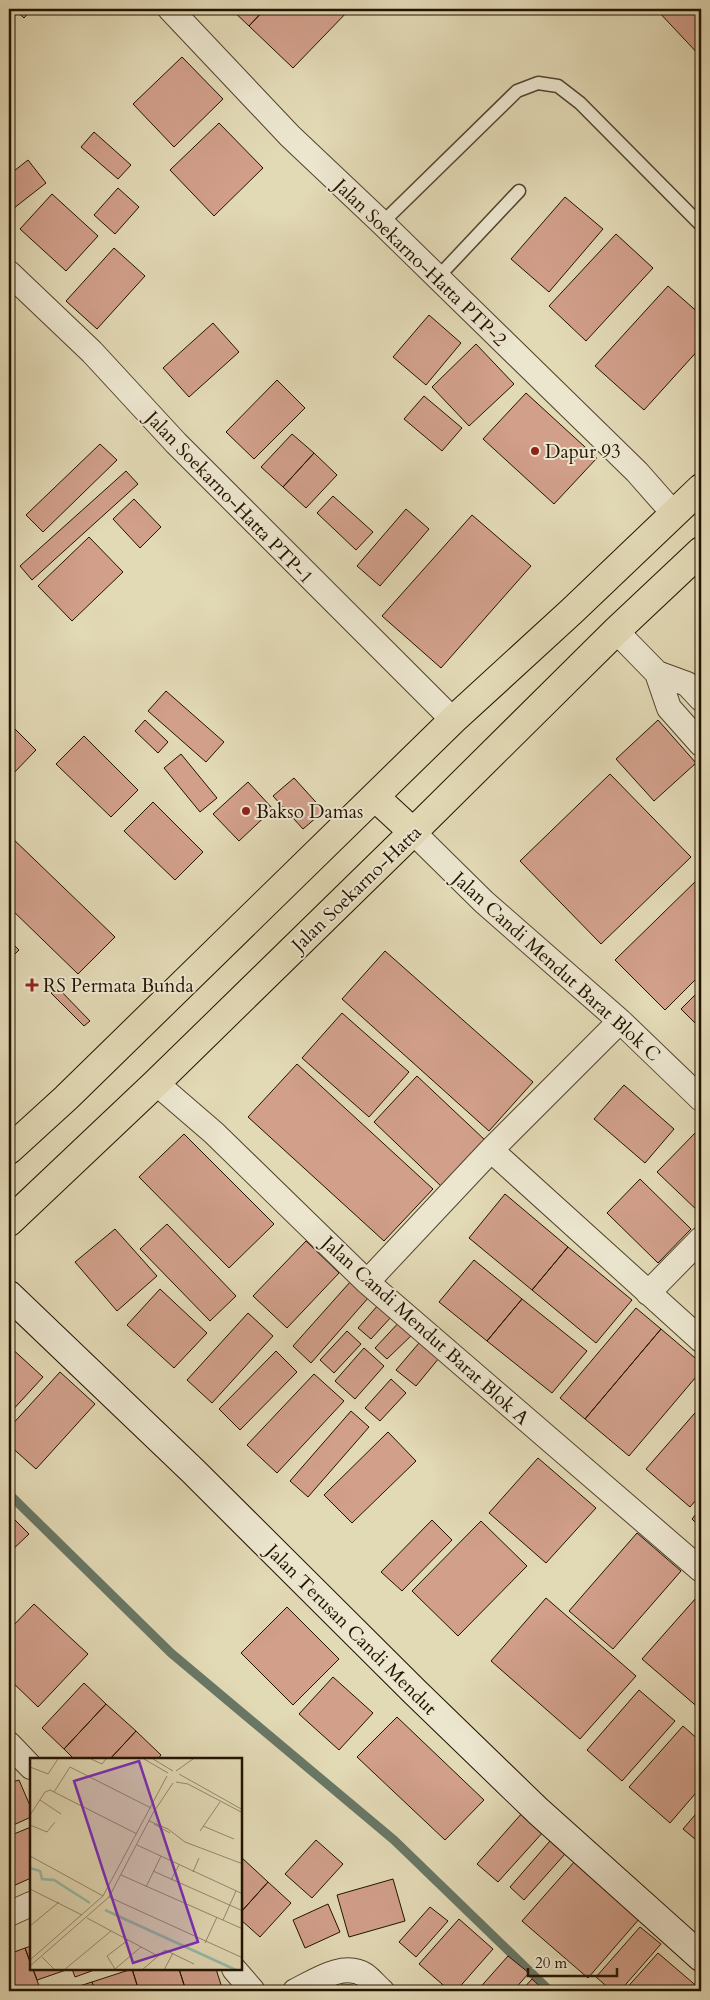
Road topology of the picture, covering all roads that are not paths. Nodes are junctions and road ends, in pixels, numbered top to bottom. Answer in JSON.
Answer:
{"nodes":[{"id":1,"x":170,"y":9,"type":"edge"},
{"id":2,"x":519,"y":191,"type":"dead end"},
{"id":3,"x":382,"y":222,"type":"junction"},
{"id":4,"x":701,"y":225,"type":"edge"},
{"id":5,"x":9,"y":272,"type":"edge"},
{"id":6,"x":438,"y":277,"type":"junction"},
{"id":7,"x":701,"y":488,"type":"edge"},
{"id":8,"x":674,"y":514,"type":"junction"},
{"id":9,"x":701,"y":551,"type":"edge"},
{"id":10,"x":616,"y":631,"type":"junction"},
{"id":11,"x":657,"y":673,"type":"junction"},
{"id":12,"x":701,"y":699,"type":"edge"},
{"id":13,"x":453,"y":720,"type":"junction"},
{"id":14,"x":701,"y":744,"type":"edge"},
{"id":15,"x":375,"y":797,"type":"junction"},
{"id":16,"x":413,"y":832,"type":"junction"},
{"id":17,"x":620,"y":1021,"type":"junction"},
{"id":18,"x":156,"y":1083,"type":"junction"},
{"id":19,"x":701,"y":1099,"type":"edge"},
{"id":20,"x":9,"y":1150,"type":"edge"},
{"id":21,"x":491,"y":1150,"type":"junction"},
{"id":22,"x":9,"y":1222,"type":"edge"},
{"id":23,"x":701,"y":1239,"type":"edge"},
{"id":24,"x":367,"y":1282,"type":"junction"},
{"id":25,"x":648,"y":1293,"type":"junction"},
{"id":26,"x":9,"y":1295,"type":"edge"},
{"id":27,"x":701,"y":1340,"type":"edge"},
{"id":28,"x":701,"y":1570,"type":"edge"},
{"id":29,"x":30,"y":1904,"type":"edge"},
{"id":30,"x":9,"y":1914,"type":"edge"},
{"id":31,"x":701,"y":1957,"type":"edge"},
{"id":32,"x":233,"y":1970,"type":"edge"},
{"id":33,"x":234,"y":1970,"type":"edge"},
{"id":34,"x":230,"y":1991,"type":"edge"},
{"id":35,"x":253,"y":1991,"type":"edge"},
{"id":36,"x":295,"y":1991,"type":"edge"},
{"id":37,"x":382,"y":1991,"type":"edge"}],
"edges":[{"from":1,"to":3,"type":"street","name":"Jalan Soekarno-Hatta PTP-2"},
{"from":2,"to":6,"type":"lane"},
{"from":3,"to":4,"type":"lane"},
{"from":3,"to":6,"type":"street","name":"Jalan Soekarno-Hatta PTP-2"},
{"from":5,"to":13,"type":"street","name":"Jalan Soekarno-Hatta PTP-1"},
{"from":6,"to":8,"type":"street","name":"Jalan Soekarno-Hatta PTP-2"},
{"from":7,"to":8,"type":"main road"},
{"from":8,"to":13,"type":"main road"},
{"from":9,"to":10,"type":"main road","name":"Jalan Soekarno-Hatta"},
{"from":10,"to":11,"type":"street"},
{"from":10,"to":16,"type":"main road","name":"Jalan Soekarno-Hatta"},
{"from":11,"to":12,"type":"street"},
{"from":11,"to":14,"type":"street"},
{"from":13,"to":15,"type":"main road"},
{"from":15,"to":16,"type":"main road"},
{"from":15,"to":20,"type":"main road"},
{"from":16,"to":17,"type":"street","name":"Jalan Candi Mendut Barat Blok C"},
{"from":16,"to":18,"type":"main road","name":"Jalan Soekarno-Hatta"},
{"from":17,"to":19,"type":"street","name":"Jalan Candi Mendut Barat Blok C"},
{"from":17,"to":21,"type":"street"},
{"from":18,"to":22,"type":"main road","name":"Jalan Soekarno-Hatta"},
{"from":18,"to":24,"type":"street","name":"Jalan Candi Mendut Barat Blok A"},
{"from":21,"to":24,"type":"street"},
{"from":21,"to":25,"type":"street"},
{"from":23,"to":25,"type":"street"},
{"from":24,"to":28,"type":"street","name":"Jalan Candi Mendut Barat Blok A"},
{"from":25,"to":27,"type":"street"},
{"from":26,"to":31,"type":"street","name":"Jalan Terusan Candi Mendut"},
{"from":29,"to":30,"type":"street"},
{"from":32,"to":34,"type":"street"},
{"from":33,"to":35,"type":"street"},
{"from":36,"to":37,"type":"street"}]}
